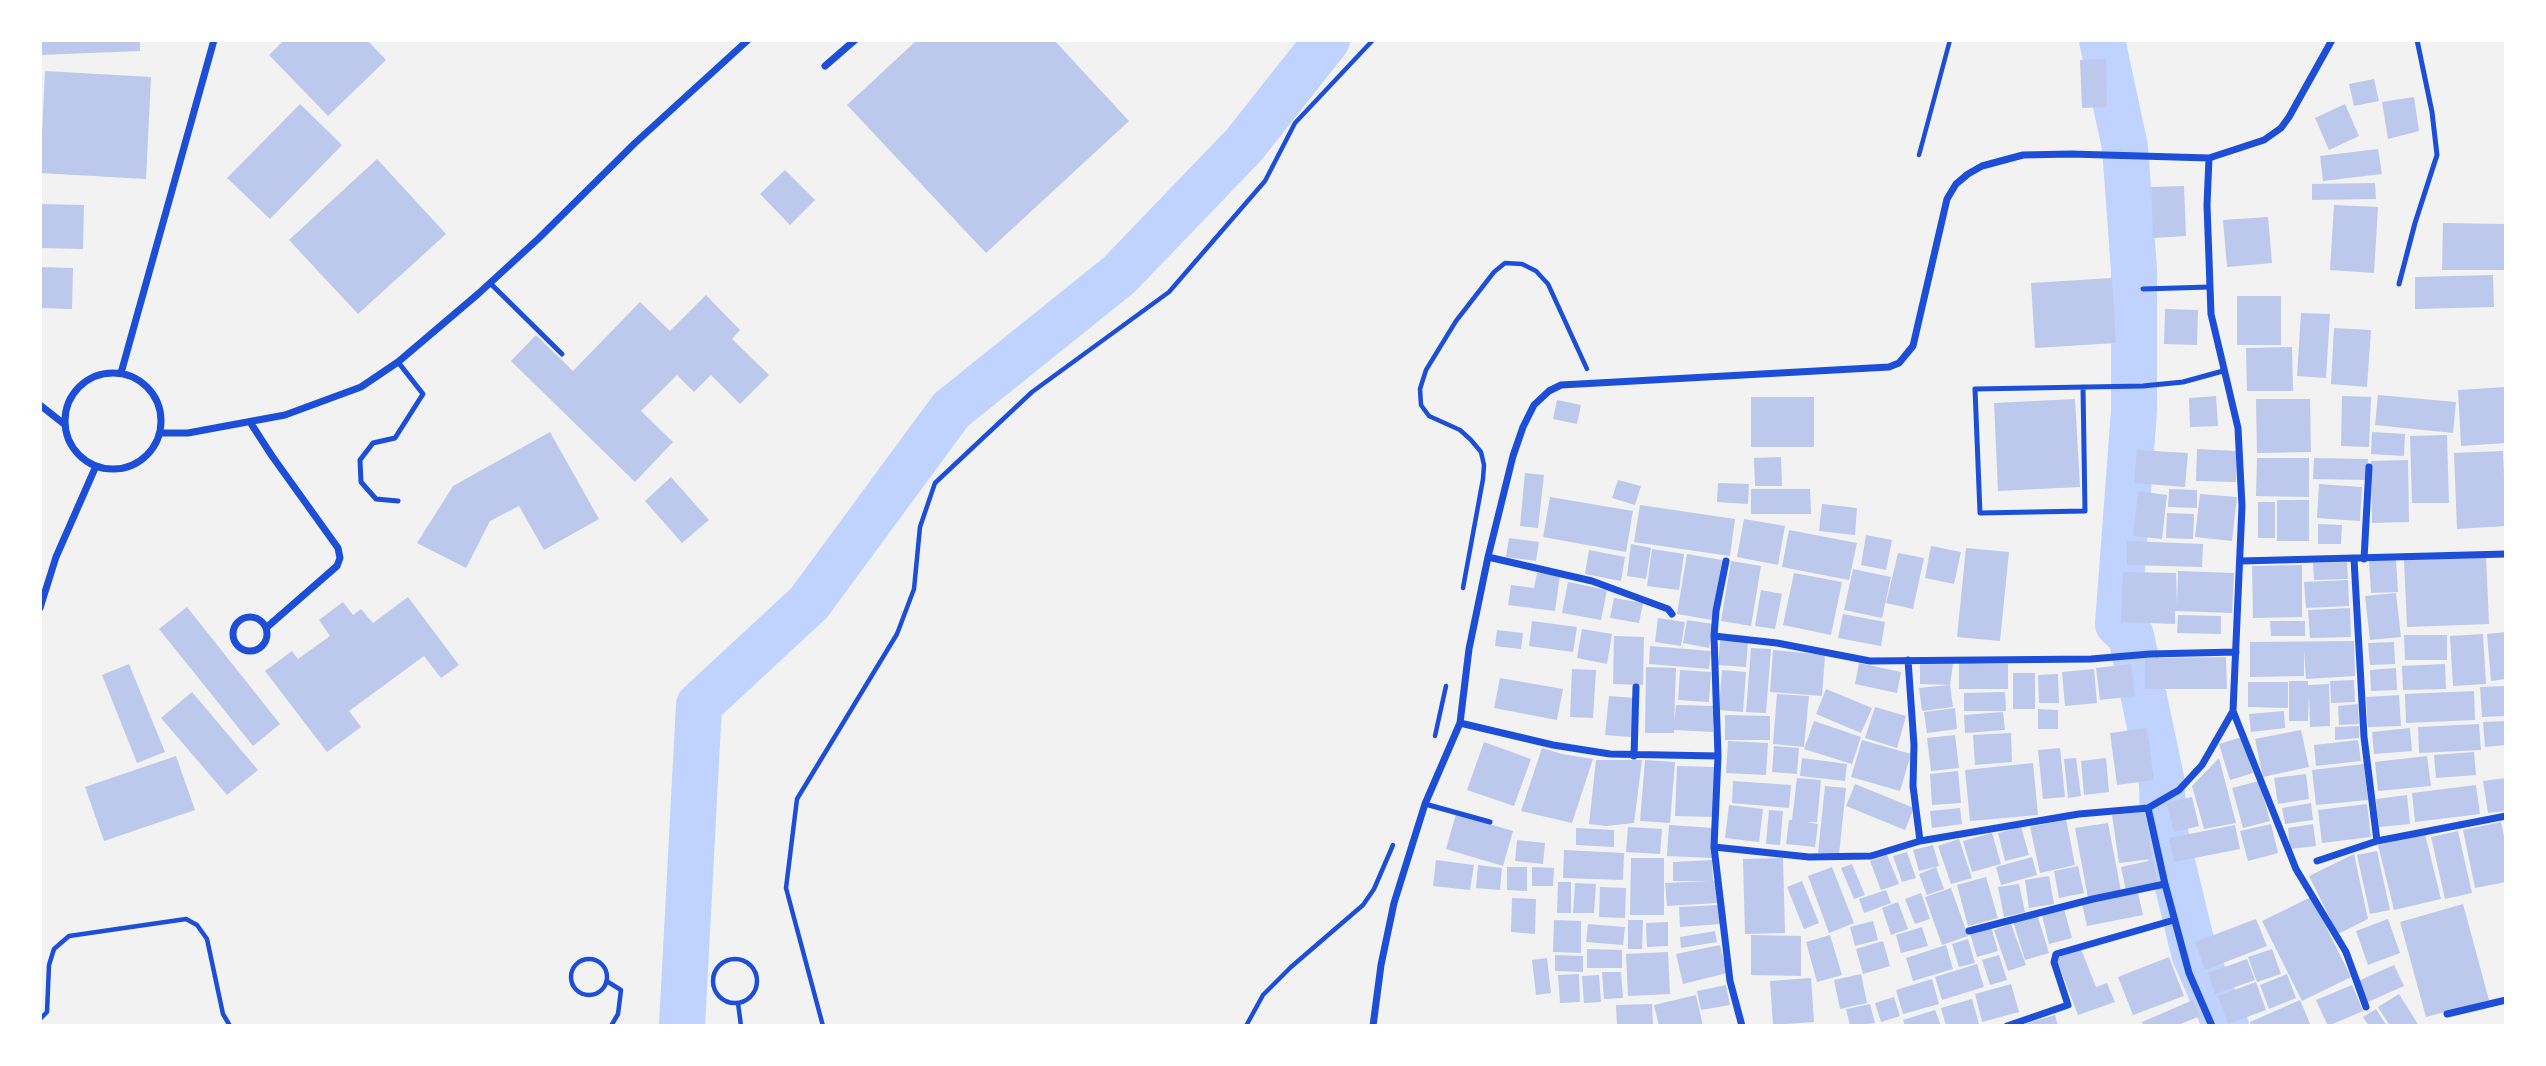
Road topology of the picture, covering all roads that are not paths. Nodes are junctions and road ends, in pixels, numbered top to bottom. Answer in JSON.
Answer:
{"nodes":[{"id":1,"x":214,"y":40,"type":"edge"},
{"id":2,"x":748,"y":40,"type":"edge"},
{"id":3,"x":855,"y":40,"type":"edge"},
{"id":4,"x":2332,"y":40,"type":"edge"},
{"id":5,"x":2417,"y":40,"type":"edge"},
{"id":6,"x":825,"y":66,"type":"dead end"},
{"id":7,"x":2209,"y":158,"type":"junction"},
{"id":8,"x":490,"y":283,"type":"junction"},
{"id":9,"x":2399,"y":284,"type":"dead end"},
{"id":10,"x":2210,"y":287,"type":"junction"},
{"id":11,"x":2143,"y":289,"type":"dead end"},
{"id":12,"x":562,"y":354,"type":"dead end"},
{"id":13,"x":398,"y":362,"type":"junction"},
{"id":14,"x":2223,"y":371,"type":"junction"},
{"id":15,"x":121,"y":373,"type":"junction"},
{"id":16,"x":2083,"y":387,"type":"junction"},
{"id":17,"x":40,"y":405,"type":"edge"},
{"id":18,"x":250,"y":422,"type":"junction"},
{"id":19,"x":64,"y":424,"type":"junction"},
{"id":20,"x":160,"y":433,"type":"junction"},
{"id":21,"x":96,"y":467,"type":"junction"},
{"id":22,"x":2369,"y":467,"type":"dead end"},
{"id":23,"x":398,"y":501,"type":"dead end"},
{"id":24,"x":2506,"y":554,"type":"edge"},
{"id":25,"x":1488,"y":557,"type":"junction"},
{"id":26,"x":2354,"y":559,"type":"junction"},
{"id":27,"x":2364,"y":559,"type":"junction"},
{"id":28,"x":1726,"y":561,"type":"dead end"},
{"id":29,"x":2241,"y":561,"type":"junction"},
{"id":30,"x":40,"y":608,"type":"edge"},
{"id":31,"x":1672,"y":614,"type":"dead end"},
{"id":32,"x":266,"y":628,"type":"junction"},
{"id":33,"x":1713,"y":636,"type":"junction"},
{"id":34,"x":2236,"y":652,"type":"junction"},
{"id":35,"x":1908,"y":660,"type":"junction"},
{"id":36,"x":1636,"y":687,"type":"dead end"},
{"id":37,"x":2233,"y":711,"type":"junction"},
{"id":38,"x":1460,"y":723,"type":"junction"},
{"id":39,"x":1634,"y":756,"type":"junction"},
{"id":40,"x":1718,"y":756,"type":"junction"},
{"id":41,"x":1424,"y":804,"type":"junction"},
{"id":42,"x":2151,"y":807,"type":"junction"},
{"id":43,"x":2506,"y":816,"type":"edge"},
{"id":44,"x":1490,"y":822,"type":"dead end"},
{"id":45,"x":1920,"y":841,"type":"junction"},
{"id":46,"x":2377,"y":841,"type":"junction"},
{"id":47,"x":1714,"y":847,"type":"junction"},
{"id":48,"x":2317,"y":861,"type":"dead end"},
{"id":49,"x":2165,"y":884,"type":"junction"},
{"id":50,"x":2174,"y":920,"type":"junction"},
{"id":51,"x":1969,"y":931,"type":"dead end"},
{"id":52,"x":2506,"y":1000,"type":"edge"},
{"id":53,"x":2366,"y":1007,"type":"dead end"},
{"id":54,"x":2446,"y":1014,"type":"dead end"},
{"id":55,"x":1373,"y":1026,"type":"edge"},
{"id":56,"x":1742,"y":1026,"type":"edge"},
{"id":57,"x":2007,"y":1026,"type":"edge"},
{"id":58,"x":2212,"y":1026,"type":"edge"}],
"edges":[{"from":1,"to":15,"type":"street"},
{"from":2,"to":8,"type":"street"},
{"from":3,"to":6,"type":"street"},
{"from":4,"to":7,"type":"street"},
{"from":5,"to":9,"type":"lane"},
{"from":7,"to":10,"type":"street"},
{"from":7,"to":25,"type":"street"},
{"from":8,"to":12,"type":"lane"},
{"from":8,"to":13,"type":"street"},
{"from":10,"to":11,"type":"lane"},
{"from":10,"to":14,"type":"street"},
{"from":13,"to":18,"type":"street"},
{"from":13,"to":23,"type":"lane"},
{"from":14,"to":16,"type":"lane"},
{"from":14,"to":29,"type":"street"},
{"from":15,"to":19,"type":"street"},
{"from":15,"to":20,"type":"street"},
{"from":16,"to":16,"type":"lane"},
{"from":17,"to":19,"type":"street"},
{"from":18,"to":20,"type":"street"},
{"from":18,"to":32,"type":"street"},
{"from":19,"to":21,"type":"street"},
{"from":20,"to":21,"type":"street"},
{"from":21,"to":30,"type":"street"},
{"from":22,"to":27,"type":"street"},
{"from":24,"to":27,"type":"street"},
{"from":25,"to":31,"type":"street"},
{"from":25,"to":38,"type":"street"},
{"from":26,"to":27,"type":"street"},
{"from":26,"to":29,"type":"street"},
{"from":26,"to":46,"type":"street"},
{"from":28,"to":33,"type":"street"},
{"from":29,"to":34,"type":"street"},
{"from":32,"to":32,"type":"street"},
{"from":33,"to":35,"type":"street"},
{"from":33,"to":40,"type":"street"},
{"from":34,"to":35,"type":"street"},
{"from":34,"to":37,"type":"street"},
{"from":35,"to":45,"type":"street"},
{"from":36,"to":39,"type":"street"},
{"from":37,"to":42,"type":"street"},
{"from":37,"to":53,"type":"street"},
{"from":38,"to":39,"type":"street"},
{"from":38,"to":41,"type":"street"},
{"from":39,"to":40,"type":"street"},
{"from":40,"to":47,"type":"street"},
{"from":41,"to":44,"type":"lane"},
{"from":41,"to":55,"type":"street"},
{"from":42,"to":45,"type":"street"},
{"from":42,"to":49,"type":"street"},
{"from":43,"to":46,"type":"street"},
{"from":45,"to":47,"type":"street"},
{"from":46,"to":48,"type":"street"},
{"from":47,"to":56,"type":"street"},
{"from":49,"to":50,"type":"street"},
{"from":49,"to":51,"type":"street"},
{"from":50,"to":57,"type":"street"},
{"from":50,"to":58,"type":"street"},
{"from":52,"to":54,"type":"street"}]}
